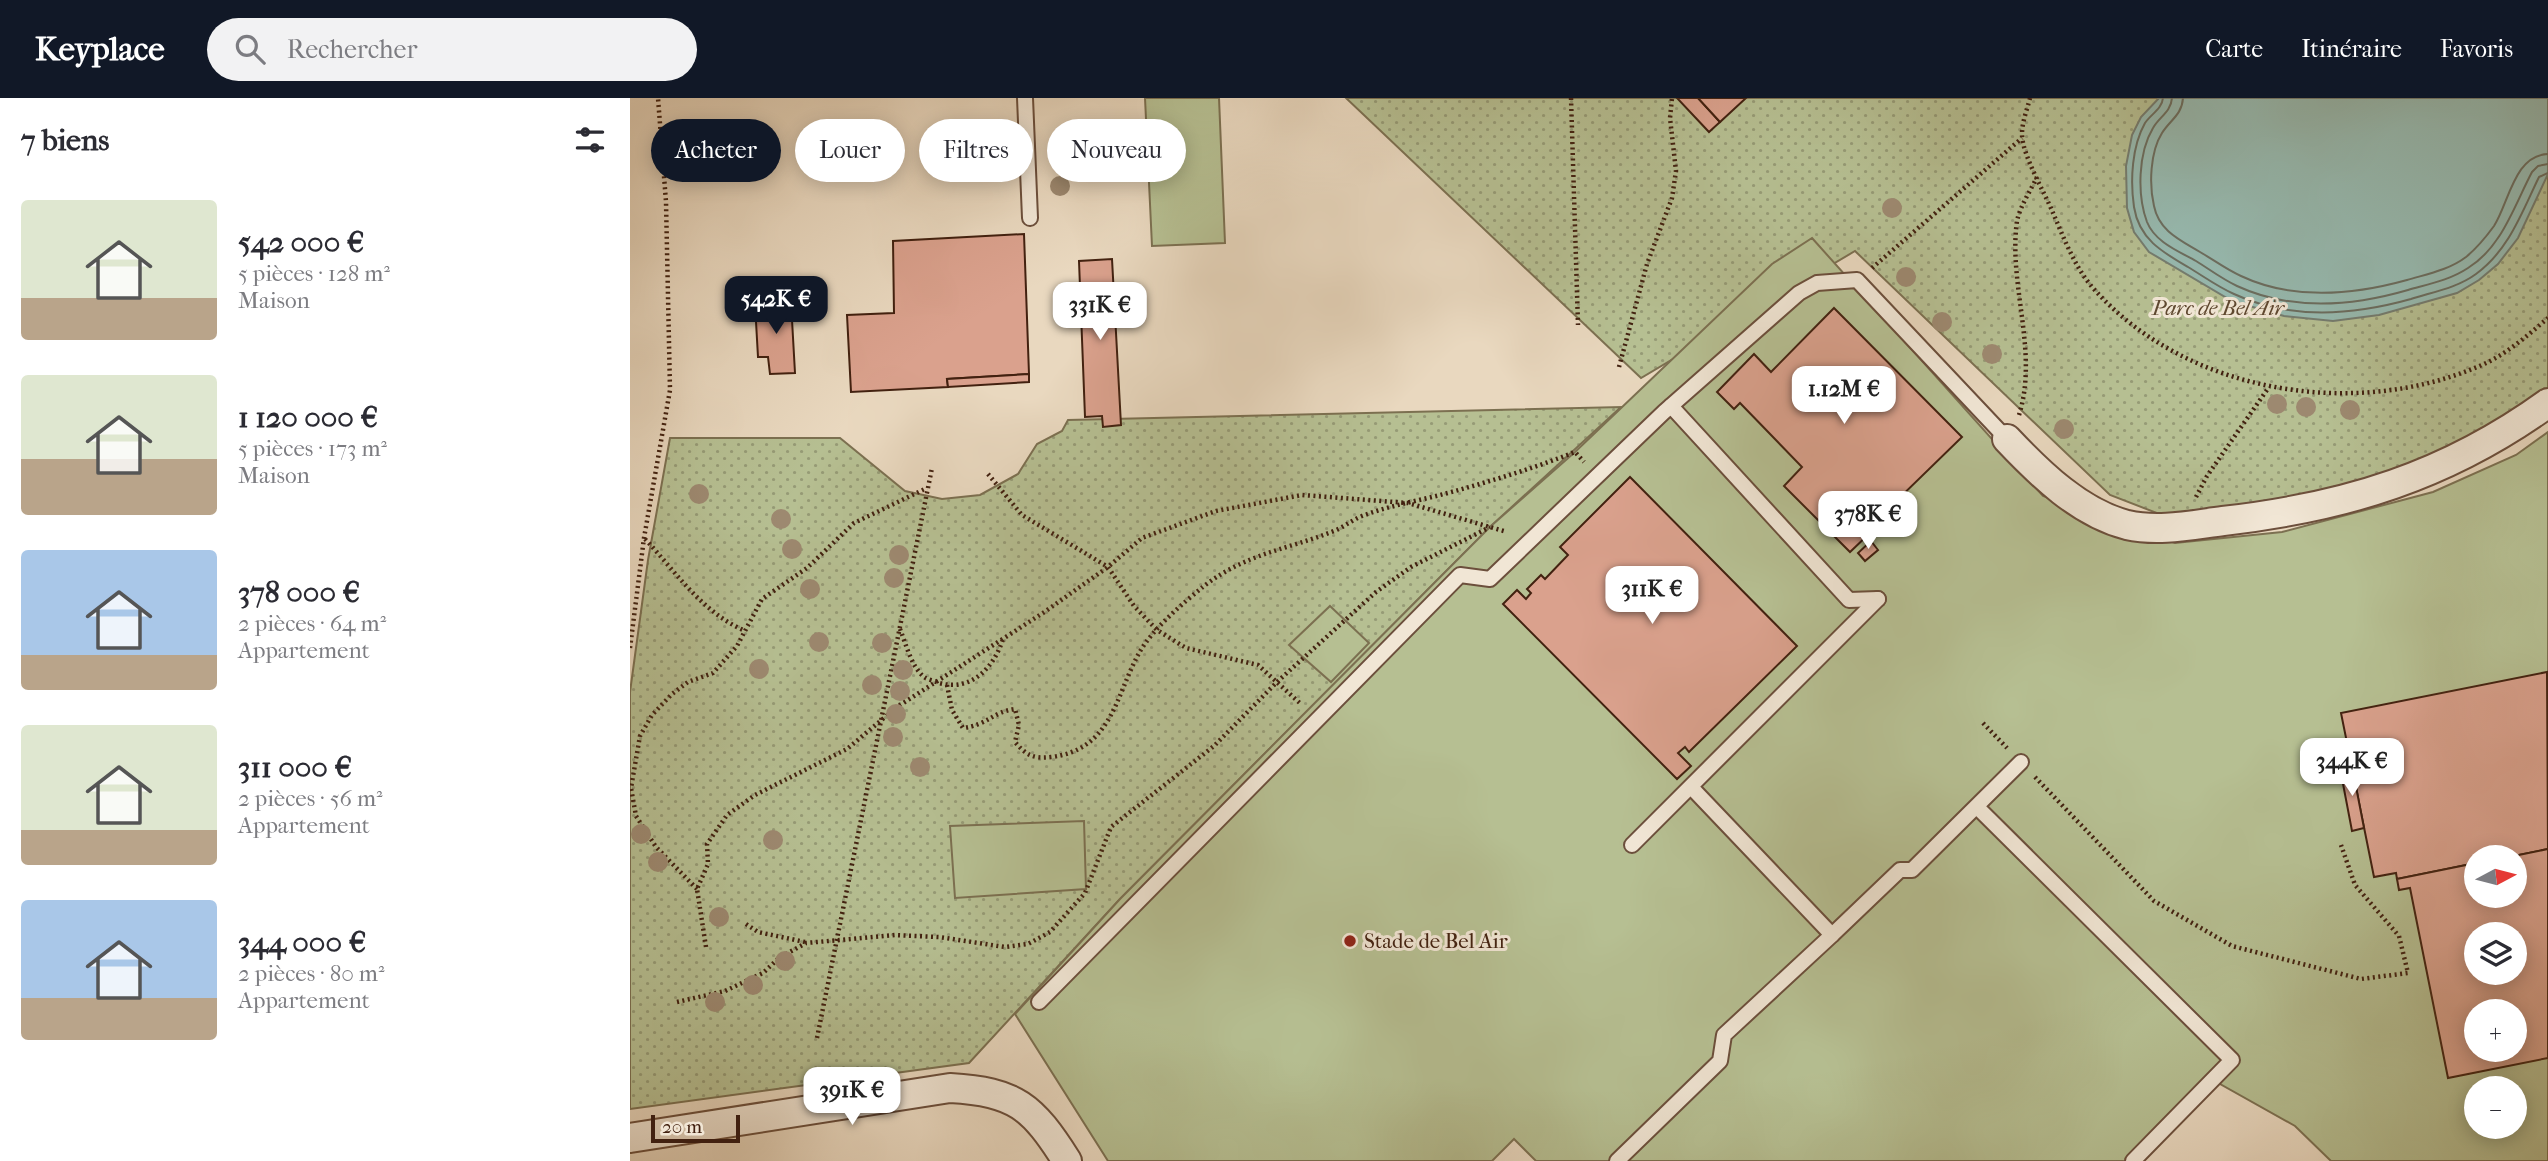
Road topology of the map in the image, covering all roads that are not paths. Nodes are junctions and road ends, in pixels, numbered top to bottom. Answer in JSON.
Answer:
{"nodes":[{"id":1,"x":1025,"y":98,"type":"edge"},
{"id":2,"x":1030,"y":218,"type":"dead end"},
{"id":3,"x":2548,"y":402,"type":"edge"},
{"id":4,"x":1671,"y":406,"type":"junction"},
{"id":5,"x":2007,"y":439,"type":"joint"},
{"id":6,"x":2021,"y":762,"type":"road end"},
{"id":7,"x":1692,"y":788,"type":"junction"},
{"id":8,"x":1977,"y":807,"type":"junction"},
{"id":9,"x":1632,"y":845,"type":"dead end"},
{"id":10,"x":1832,"y":936,"type":"junction"},
{"id":11,"x":1039,"y":1002,"type":"dead end"},
{"id":12,"x":630,"y":1138,"type":"edge"},
{"id":13,"x":1067,"y":1161,"type":"edge"},
{"id":14,"x":1617,"y":1161,"type":"edge"},
{"id":15,"x":2133,"y":1161,"type":"edge"}],
"edges":[{"from":1,"to":2,"type":"lane"},
{"from":3,"to":5,"type":"street"},
{"from":4,"to":5,"type":"lane"},
{"from":4,"to":7,"type":"lane"},
{"from":4,"to":11,"type":"lane"},
{"from":6,"to":8,"type":"lane"},
{"from":7,"to":9,"type":"lane"},
{"from":7,"to":10,"type":"lane"},
{"from":8,"to":10,"type":"lane"},
{"from":8,"to":15,"type":"lane"},
{"from":10,"to":14,"type":"lane"},
{"from":12,"to":13,"type":"street"}]}
